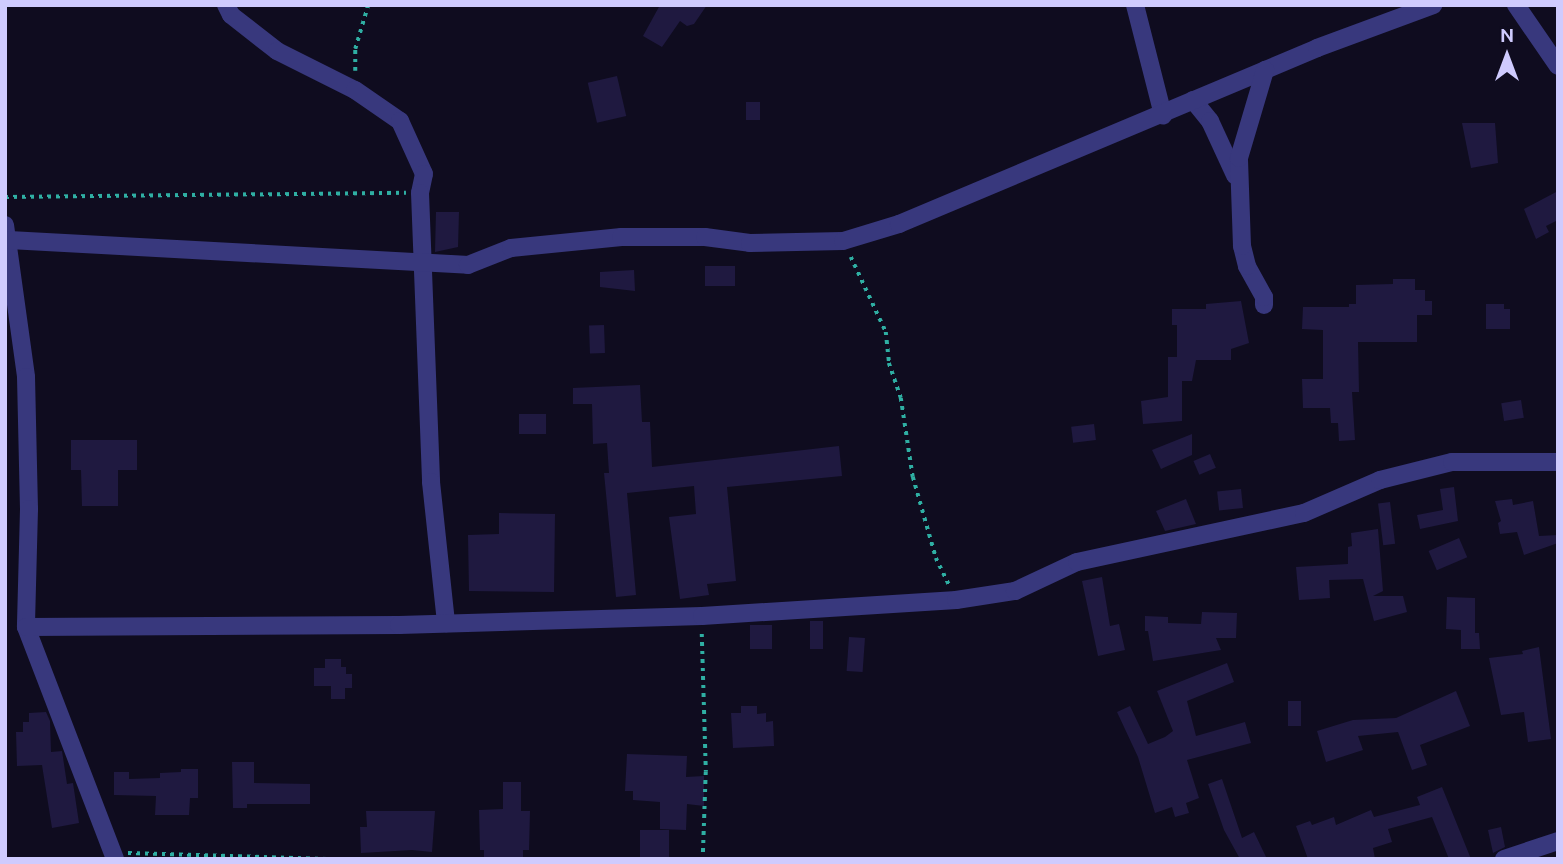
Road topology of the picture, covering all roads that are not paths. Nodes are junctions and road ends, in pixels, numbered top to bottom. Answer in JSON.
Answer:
{"nodes":[{"id":1,"x":226,"y":5,"type":"edge"},
{"id":2,"x":1135,"y":5,"type":"edge"},
{"id":3,"x":1433,"y":5,"type":"edge"},
{"id":4,"x":1516,"y":5,"type":"edge"},
{"id":5,"x":1558,"y":66,"type":"edge"},
{"id":6,"x":1265,"y":70,"type":"junction"},
{"id":7,"x":1193,"y":100,"type":"junction"},
{"id":8,"x":1163,"y":115,"type":"junction"},
{"id":9,"x":1241,"y":197,"type":"junction"},
{"id":10,"x":7,"y":232,"type":"edge"},
{"id":11,"x":422,"y":262,"type":"junction"},
{"id":12,"x":1264,"y":304,"type":"dead end"},
{"id":13,"x":1558,"y":462,"type":"edge"},
{"id":14,"x":446,"y":622,"type":"junction"},
{"id":15,"x":26,"y":627,"type":"junction"},
{"id":16,"x":1558,"y":841,"type":"edge"},
{"id":17,"x":113,"y":856,"type":"edge"},
{"id":18,"x":1504,"y":859,"type":"edge"}],
"edges":[{"from":1,"to":11,"type":"street"},
{"from":2,"to":8,"type":"street"},
{"from":3,"to":6,"type":"street"},
{"from":4,"to":5,"type":"street"},
{"from":6,"to":7,"type":"street"},
{"from":6,"to":9,"type":"street"},
{"from":7,"to":8,"type":"street"},
{"from":7,"to":9,"type":"street"},
{"from":8,"to":11,"type":"street"},
{"from":9,"to":12,"type":"street"},
{"from":10,"to":11,"type":"street"},
{"from":10,"to":15,"type":"street"},
{"from":11,"to":14,"type":"street"},
{"from":13,"to":14,"type":"street"},
{"from":14,"to":15,"type":"street"},
{"from":15,"to":17,"type":"street"},
{"from":16,"to":18,"type":"street"}]}
